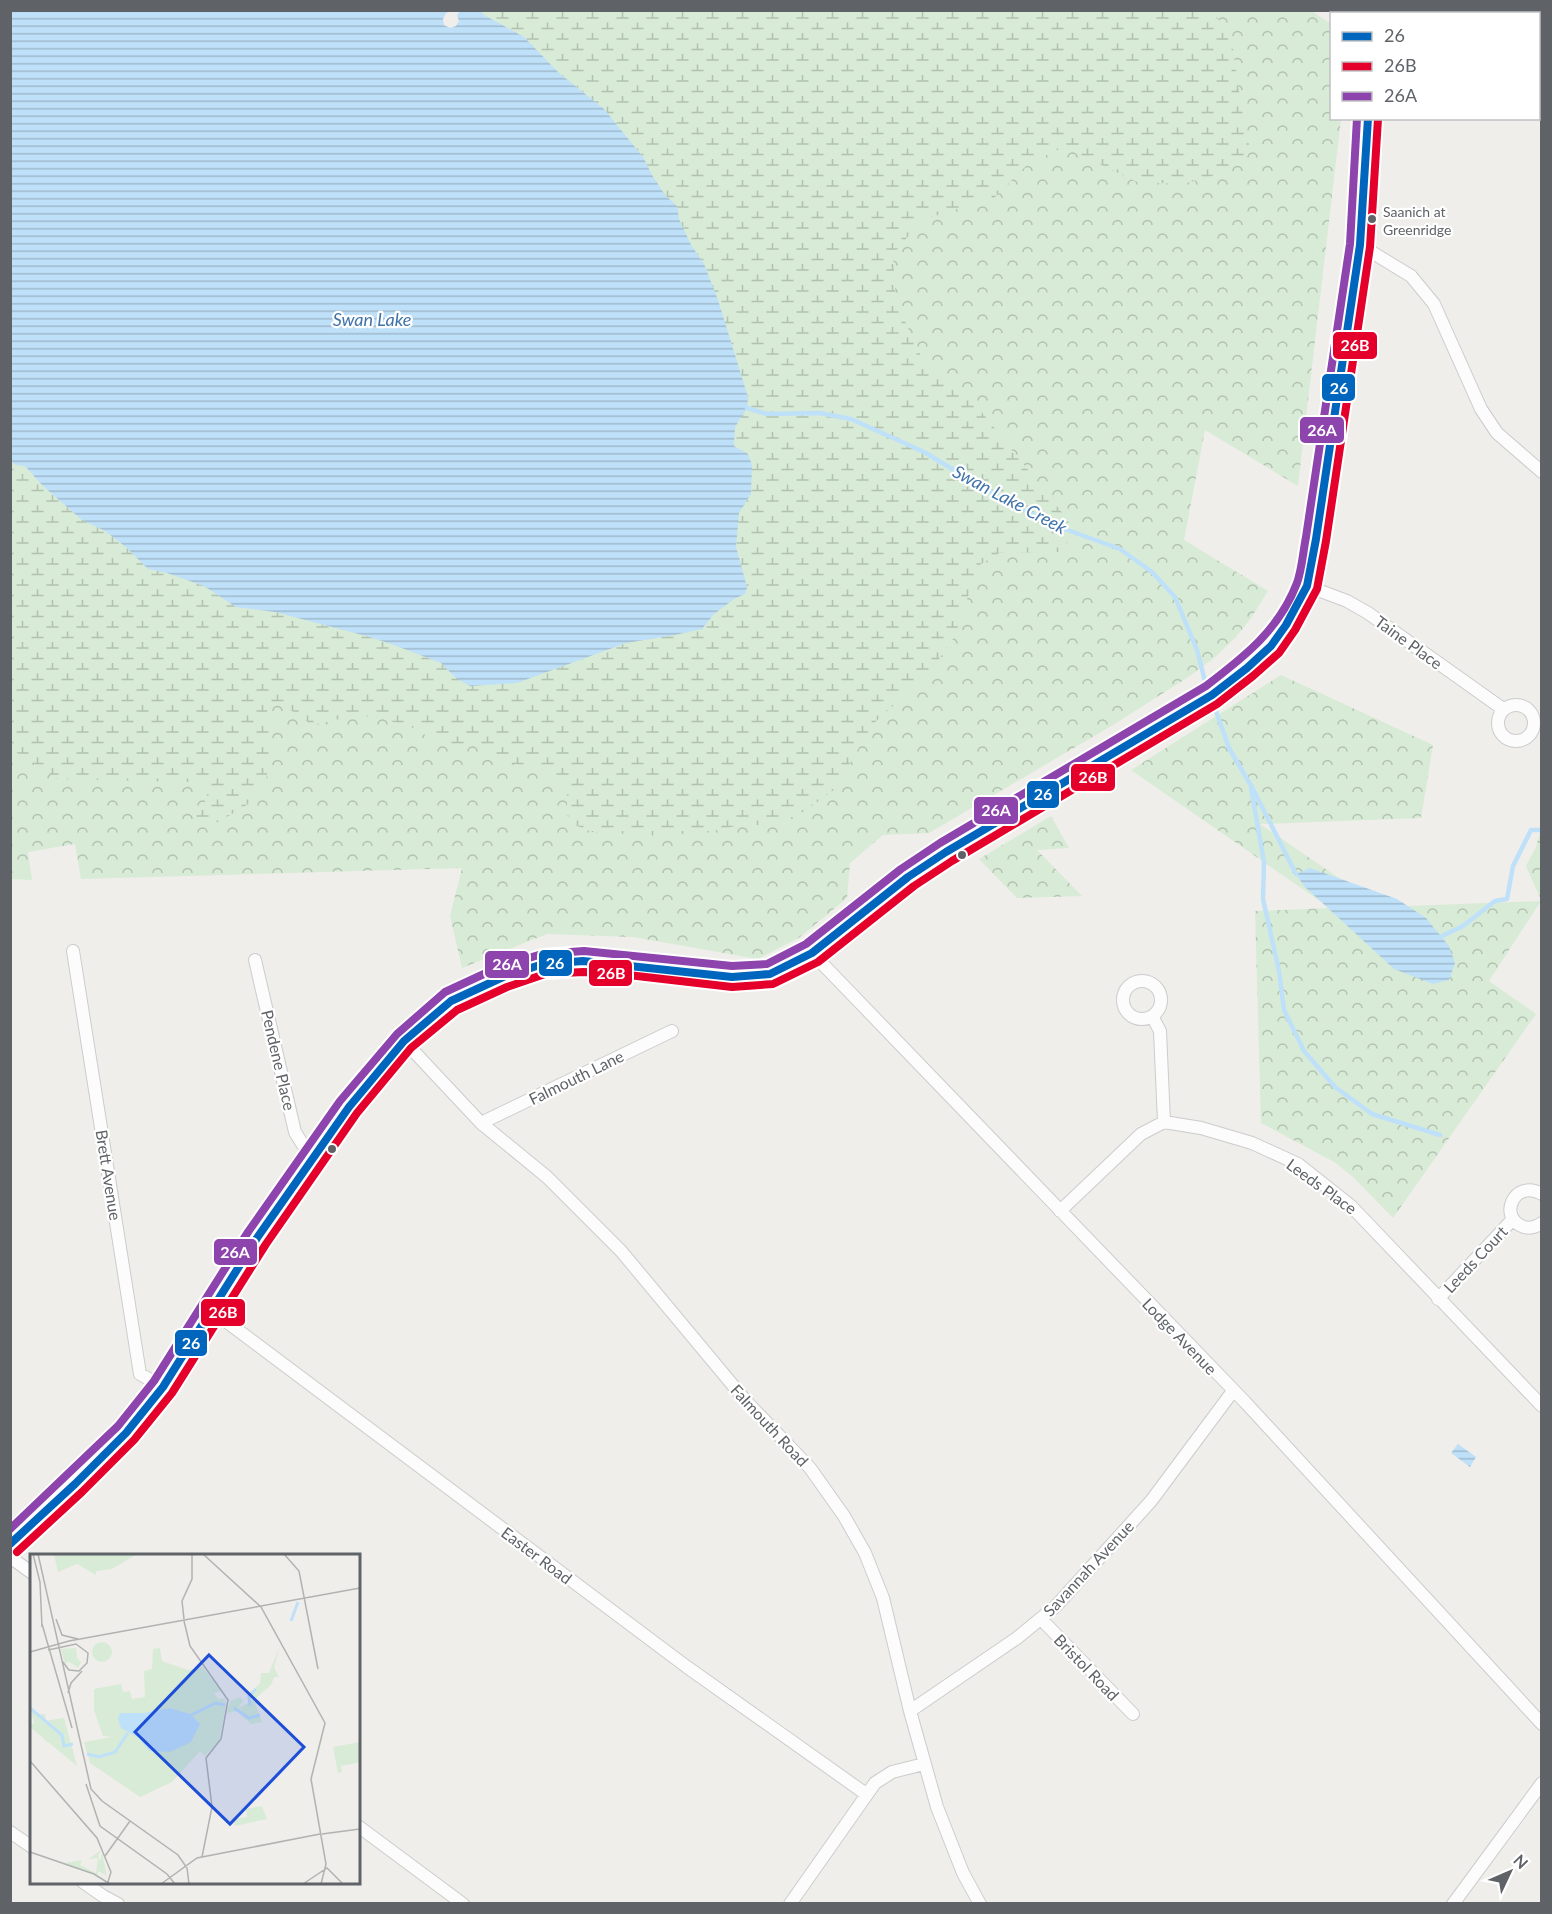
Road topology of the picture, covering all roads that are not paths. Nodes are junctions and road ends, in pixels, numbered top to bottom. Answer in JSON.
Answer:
{"nodes":[{"id":1,"x":1368,"y":120,"type":"edge"},
{"id":2,"x":1360,"y":245,"type":"junction"},
{"id":3,"x":1542,"y":472,"type":"edge"},
{"id":4,"x":1307,"y":586,"type":"junction"},
{"id":5,"x":1503,"y":710,"type":"dead end"},
{"id":6,"x":73,"y":951,"type":"dead end"},
{"id":7,"x":812,"y":953,"type":"junction"},
{"id":8,"x":255,"y":960,"type":"dead end"},
{"id":9,"x":1152,"y":1017,"type":"dead end"},
{"id":10,"x":672,"y":1031,"type":"dead end"},
{"id":11,"x":404,"y":1041,"type":"junction"},
{"id":12,"x":1164,"y":1122,"type":"junction"},
{"id":13,"x":481,"y":1123,"type":"junction"},
{"id":14,"x":315,"y":1153,"type":"junction"},
{"id":15,"x":1542,"y":1194,"type":"edge"},
{"id":16,"x":1060,"y":1211,"type":"junction"},
{"id":17,"x":1513,"y":1219,"type":"junction"},
{"id":18,"x":1542,"y":1223,"type":"edge"},
{"id":19,"x":1438,"y":1299,"type":"junction"},
{"id":20,"x":211,"y":1310,"type":"junction"},
{"id":21,"x":163,"y":1387,"type":"junction"},
{"id":22,"x":1233,"y":1391,"type":"junction"},
{"id":23,"x":1542,"y":1406,"type":"edge"},
{"id":24,"x":10,"y":1544,"type":"edge"},
{"id":25,"x":10,"y":1557,"type":"edge"},
{"id":26,"x":30,"y":1572,"type":"edge"},
{"id":27,"x":1041,"y":1619,"type":"junction"},
{"id":28,"x":910,"y":1711,"type":"junction"},
{"id":29,"x":1133,"y":1714,"type":"dead end"},
{"id":30,"x":1542,"y":1724,"type":"edge"},
{"id":31,"x":924,"y":1764,"type":"junction"},
{"id":32,"x":1542,"y":1783,"type":"edge"},
{"id":33,"x":866,"y":1794,"type":"junction"},
{"id":34,"x":360,"y":1827,"type":"edge"},
{"id":35,"x":10,"y":1832,"type":"edge"},
{"id":36,"x":30,"y":1846,"type":"edge"},
{"id":37,"x":86,"y":1884,"type":"edge"},
{"id":38,"x":118,"y":1904,"type":"edge"},
{"id":39,"x":463,"y":1904,"type":"edge"},
{"id":40,"x":790,"y":1904,"type":"edge"},
{"id":41,"x":980,"y":1904,"type":"edge"},
{"id":42,"x":1453,"y":1904,"type":"edge"}],
"edges":[{"from":1,"to":2,"type":"main road"},
{"from":2,"to":3,"type":"street"},
{"from":2,"to":4,"type":"main road"},
{"from":4,"to":5,"type":"street","name":"Taine Place"},
{"from":4,"to":7,"type":"main road"},
{"from":6,"to":21,"type":"street","name":"Brett Avenue"},
{"from":7,"to":11,"type":"main road"},
{"from":7,"to":16,"type":"street","name":"Lodge Avenue"},
{"from":8,"to":14,"type":"street","name":"Pendene Place"},
{"from":9,"to":12,"type":"street"},
{"from":10,"to":13,"type":"street","name":"Falmouth Lane"},
{"from":11,"to":13,"type":"street","name":"Falmouth Road"},
{"from":11,"to":14,"type":"main road"},
{"from":12,"to":16,"type":"street"},
{"from":12,"to":19,"type":"street","name":"Leeds Place"},
{"from":13,"to":28,"type":"street","name":"Falmouth Road"},
{"from":14,"to":20,"type":"main road"},
{"from":15,"to":17,"type":"street","name":"Leeds Court"},
{"from":16,"to":22,"type":"street","name":"Lodge Avenue"},
{"from":17,"to":18,"type":"street","name":"Leeds Court"},
{"from":17,"to":19,"type":"street","name":"Leeds Court"},
{"from":19,"to":23,"type":"street","name":"Leeds Place"},
{"from":20,"to":21,"type":"main road"},
{"from":20,"to":33,"type":"street","name":"Easter Road"},
{"from":21,"to":24,"type":"main road"},
{"from":22,"to":27,"type":"street","name":"Savannah Avenue"},
{"from":22,"to":30,"type":"street","name":"Lodge Avenue"},
{"from":25,"to":26,"type":"street"},
{"from":27,"to":28,"type":"street","name":"Savannah Avenue"},
{"from":27,"to":29,"type":"street","name":"Bristol Road"},
{"from":28,"to":31,"type":"street","name":"Falmouth Road"},
{"from":31,"to":33,"type":"street"},
{"from":31,"to":41,"type":"street","name":"Falmouth Road"},
{"from":32,"to":42,"type":"street"},
{"from":33,"to":40,"type":"street"},
{"from":34,"to":39,"type":"street"},
{"from":35,"to":36,"type":"street"},
{"from":37,"to":38,"type":"street"}]}
